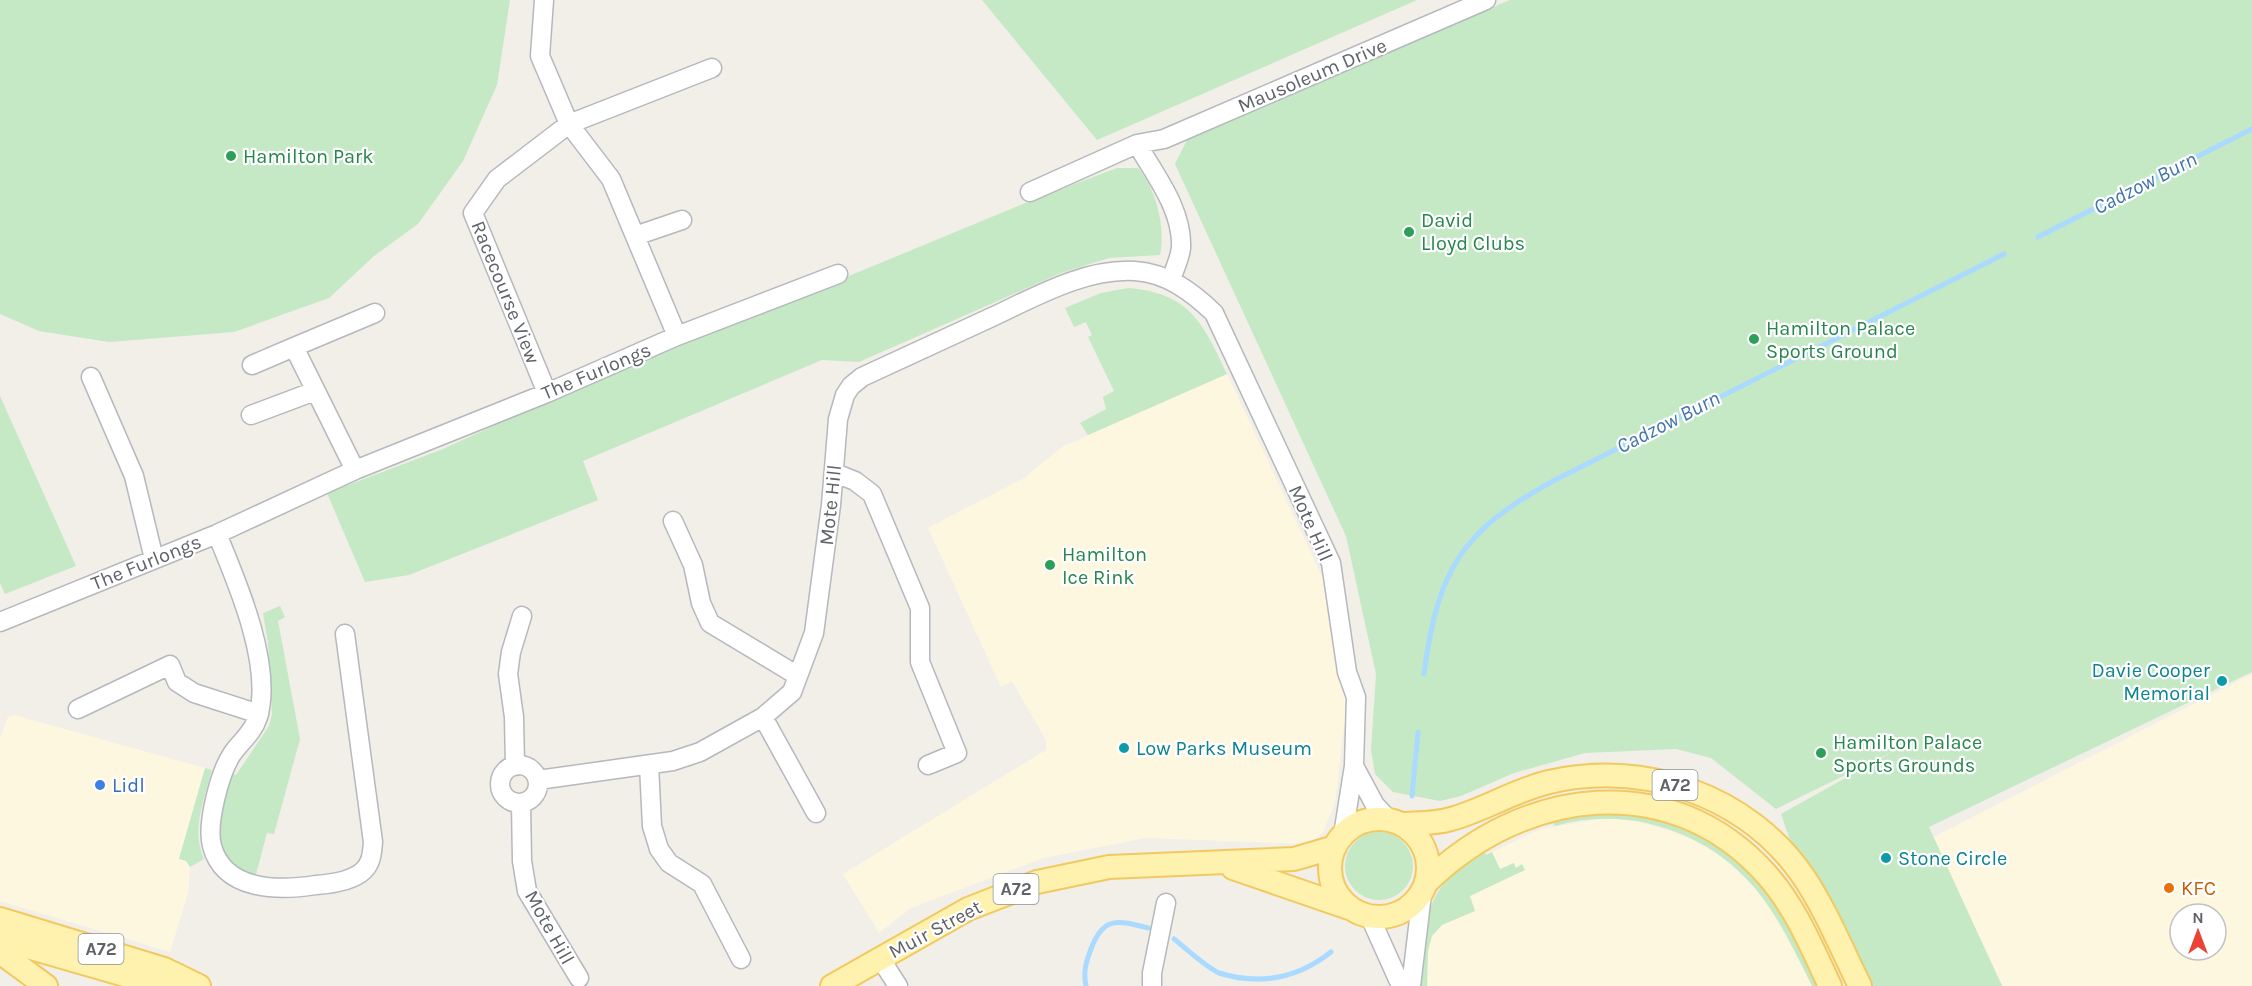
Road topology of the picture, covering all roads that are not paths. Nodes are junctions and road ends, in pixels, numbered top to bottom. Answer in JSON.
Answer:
{"nodes":[{"id":1,"x":544,"y":0,"type":"edge"},
{"id":2,"x":1486,"y":0,"type":"edge"},
{"id":3,"x":712,"y":68,"type":"dead end"},
{"id":4,"x":569,"y":124,"type":"junction"},
{"id":5,"x":1137,"y":144,"type":"junction"},
{"id":6,"x":1030,"y":192,"type":"dead end"},
{"id":7,"x":681,"y":220,"type":"dead end"},
{"id":8,"x":636,"y":236,"type":"junction"},
{"id":9,"x":838,"y":274,"type":"dead end"},
{"id":10,"x":1171,"y":280,"type":"junction"},
{"id":11,"x":375,"y":313,"type":"dead end"},
{"id":12,"x":677,"y":336,"type":"junction"},
{"id":13,"x":294,"y":347,"type":"junction"},
{"id":14,"x":252,"y":365,"type":"dead end"},
{"id":15,"x":91,"y":376,"type":"dead end"},
{"id":16,"x":315,"y":391,"type":"junction"},
{"id":17,"x":547,"y":393,"type":"junction"},
{"id":18,"x":251,"y":415,"type":"dead end"},
{"id":19,"x":355,"y":470,"type":"junction"},
{"id":20,"x":835,"y":472,"type":"junction"},
{"id":21,"x":673,"y":521,"type":"dead end"},
{"id":22,"x":217,"y":534,"type":"junction"},
{"id":23,"x":154,"y":559,"type":"junction"},
{"id":24,"x":522,"y":616,"type":"dead end"},
{"id":25,"x":0,"y":622,"type":"edge"},
{"id":26,"x":345,"y":634,"type":"dead end"},
{"id":27,"x":798,"y":676,"type":"junction"},
{"id":28,"x":78,"y":709,"type":"dead end"},
{"id":29,"x":259,"y":714,"type":"junction"},
{"id":30,"x":763,"y":717,"type":"junction"},
{"id":31,"x":650,"y":765,"type":"junction"},
{"id":32,"x":928,"y":765,"type":"dead end"},
{"id":33,"x":515,"y":766,"type":"junction"},
{"id":34,"x":1354,"y":766,"type":"junction"},
{"id":35,"x":538,"y":780,"type":"junction"},
{"id":36,"x":521,"y":803,"type":"junction"},
{"id":37,"x":816,"y":813,"type":"dead end"},
{"id":38,"x":1395,"y":822,"type":"junction"},
{"id":39,"x":1339,"y":841,"type":"junction"},
{"id":40,"x":1221,"y":864,"type":"junction"},
{"id":41,"x":1425,"y":888,"type":"junction"},
{"id":42,"x":1166,"y":903,"type":"dead end"},
{"id":43,"x":1360,"y":913,"type":"junction"},
{"id":44,"x":0,"y":919,"type":"edge"},
{"id":45,"x":0,"y":939,"type":"edge"},
{"id":46,"x":73,"y":950,"type":"junction"},
{"id":47,"x":0,"y":952,"type":"edge"},
{"id":48,"x":880,"y":958,"type":"junction"},
{"id":49,"x":741,"y":959,"type":"dead end"},
{"id":50,"x":579,"y":978,"type":"dead end"},
{"id":51,"x":46,"y":986,"type":"edge"},
{"id":52,"x":163,"y":986,"type":"edge"},
{"id":53,"x":199,"y":986,"type":"edge"},
{"id":54,"x":832,"y":986,"type":"edge"},
{"id":55,"x":898,"y":986,"type":"edge"},
{"id":56,"x":1152,"y":986,"type":"edge"},
{"id":57,"x":1401,"y":986,"type":"edge"},
{"id":58,"x":1412,"y":986,"type":"edge"},
{"id":59,"x":1830,"y":986,"type":"edge"},
{"id":60,"x":1860,"y":986,"type":"edge"}],
"edges":[{"from":1,"to":4,"type":"street"},
{"from":2,"to":5,"type":"street","name":"Mausoleum Drive"},
{"from":3,"to":4,"type":"street"},
{"from":4,"to":8,"type":"street"},
{"from":4,"to":17,"type":"street","name":"Racecourse View"},
{"from":5,"to":6,"type":"street"},
{"from":5,"to":10,"type":"street"},
{"from":7,"to":8,"type":"street"},
{"from":8,"to":12,"type":"street"},
{"from":9,"to":12,"type":"street","name":"The Furlongs"},
{"from":10,"to":20,"type":"street","name":"Mote Hill"},
{"from":10,"to":34,"type":"street","name":"Mote Hill"},
{"from":11,"to":13,"type":"street"},
{"from":12,"to":17,"type":"street","name":"The Furlongs"},
{"from":13,"to":14,"type":"street"},
{"from":13,"to":16,"type":"street"},
{"from":15,"to":23,"type":"street"},
{"from":16,"to":18,"type":"street"},
{"from":16,"to":19,"type":"street"},
{"from":17,"to":19,"type":"street","name":"The Furlongs"},
{"from":19,"to":22,"type":"street","name":"The Furlongs"},
{"from":20,"to":27,"type":"street","name":"Mote Hill"},
{"from":20,"to":32,"type":"street"},
{"from":21,"to":27,"type":"street"},
{"from":22,"to":23,"type":"street","name":"The Furlongs"},
{"from":22,"to":29,"type":"street"},
{"from":23,"to":25,"type":"street","name":"The Furlongs"},
{"from":24,"to":33,"type":"street"},
{"from":26,"to":29,"type":"street"},
{"from":27,"to":30,"type":"street","name":"Mote Hill"},
{"from":28,"to":29,"type":"street"},
{"from":30,"to":31,"type":"street","name":"Mote Hill"},
{"from":30,"to":37,"type":"street"},
{"from":31,"to":35,"type":"street","name":"Mote Hill"},
{"from":31,"to":49,"type":"street"},
{"from":33,"to":35,"type":"street"},
{"from":33,"to":36,"type":"street"},
{"from":34,"to":38,"type":"street","name":"Mote Hill"},
{"from":34,"to":39,"type":"street","name":"Mote Hill"},
{"from":35,"to":36,"type":"street"},
{"from":36,"to":50,"type":"street","name":"Mote Hill"},
{"from":38,"to":39,"type":"main road","number":"A72"},
{"from":38,"to":41,"type":"main road"},
{"from":38,"to":60,"type":"main road","number":"A72"},
{"from":39,"to":40,"type":"main road","name":"Muir Street","number":"A72"},
{"from":39,"to":43,"type":"main road"},
{"from":40,"to":43,"type":"main road","name":"Muir Street","number":"A72"},
{"from":40,"to":48,"type":"main road","name":"Muir Street","number":"A72"},
{"from":41,"to":43,"type":"main road","number":"A72"},
{"from":41,"to":58,"type":"street"},
{"from":41,"to":59,"type":"main road","number":"A72"},
{"from":42,"to":56,"type":"street"},
{"from":43,"to":57,"type":"street"},
{"from":44,"to":46,"type":"main road","number":"A72"},
{"from":45,"to":46,"type":"main road","number":"A72"},
{"from":46,"to":52,"type":"main road","number":"A72"},
{"from":46,"to":53,"type":"main road","number":"A72"},
{"from":47,"to":51,"type":"main road"},
{"from":48,"to":54,"type":"main road","name":"Muir Street","number":"A72"},
{"from":48,"to":55,"type":"street"}]}
